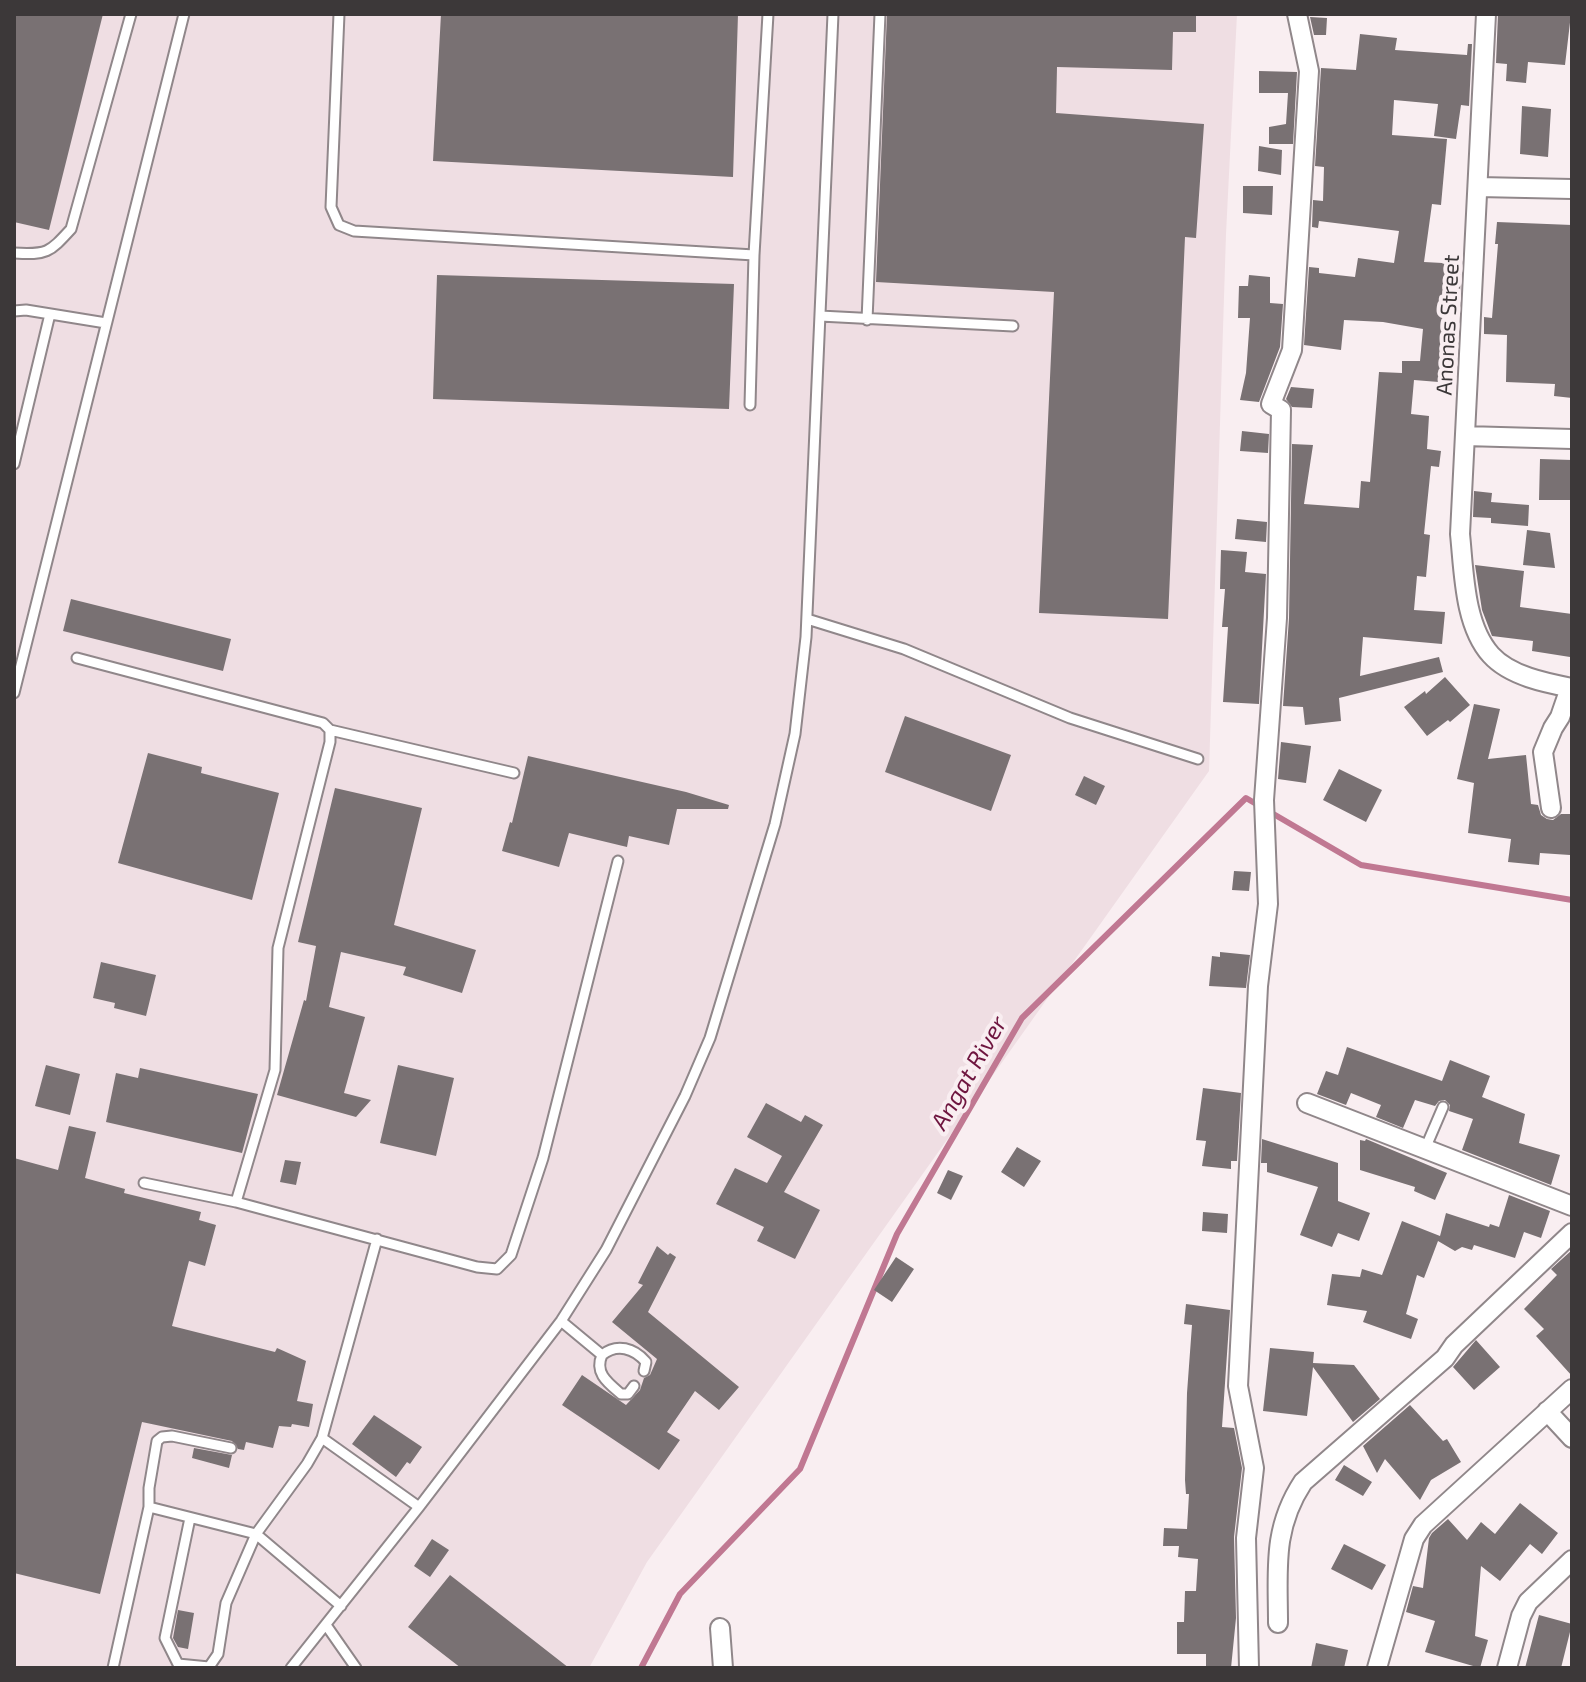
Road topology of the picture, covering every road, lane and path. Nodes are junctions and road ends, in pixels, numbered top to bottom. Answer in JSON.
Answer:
{"nodes":[{"id":1,"x":131,"y":14,"type":"edge"},
{"id":2,"x":184,"y":14,"type":"edge"},
{"id":3,"x":339,"y":14,"type":"edge"},
{"id":4,"x":768,"y":14,"type":"edge"},
{"id":5,"x":833,"y":14,"type":"edge"},
{"id":6,"x":880,"y":14,"type":"edge"},
{"id":7,"x":1297,"y":14,"type":"edge"},
{"id":8,"x":1486,"y":14,"type":"edge"},
{"id":9,"x":1479,"y":187,"type":"junction"},
{"id":10,"x":1572,"y":189,"type":"edge"},
{"id":11,"x":14,"y":253,"type":"edge"},
{"id":12,"x":754,"y":255,"type":"junction"},
{"id":13,"x":14,"y":311,"type":"edge"},
{"id":14,"x":50,"y":314,"type":"junction"},
{"id":15,"x":820,"y":316,"type":"junction"},
{"id":16,"x":867,"y":320,"type":"junction"},
{"id":17,"x":106,"y":323,"type":"junction"},
{"id":18,"x":1013,"y":326,"type":"dead end"},
{"id":19,"x":750,"y":405,"type":"dead end"},
{"id":20,"x":1465,"y":436,"type":"junction"},
{"id":21,"x":1572,"y":439,"type":"edge"},
{"id":22,"x":14,"y":464,"type":"edge"},
{"id":23,"x":807,"y":619,"type":"junction"},
{"id":24,"x":77,"y":658,"type":"dead end"},
{"id":25,"x":1571,"y":688,"type":"edge"},
{"id":26,"x":14,"y":693,"type":"edge"},
{"id":27,"x":330,"y":730,"type":"junction"},
{"id":28,"x":1198,"y":759,"type":"dead end"},
{"id":29,"x":514,"y":773,"type":"dead end"},
{"id":30,"x":1551,"y":808,"type":"dead end"},
{"id":31,"x":618,"y":861,"type":"dead end"},
{"id":32,"x":1307,"y":1103,"type":"dead end"},
{"id":33,"x":1443,"y":1107,"type":"dead end"},
{"id":34,"x":1425,"y":1149,"type":"junction"},
{"id":35,"x":144,"y":1183,"type":"dead end"},
{"id":36,"x":236,"y":1202,"type":"junction"},
{"id":37,"x":1572,"y":1206,"type":"edge"},
{"id":38,"x":1572,"y":1233,"type":"edge"},
{"id":39,"x":377,"y":1239,"type":"junction"},
{"id":40,"x":561,"y":1321,"type":"junction"},
{"id":41,"x":602,"y":1355,"type":"junction"},
{"id":42,"x":644,"y":1371,"type":"dead end"},
{"id":43,"x":634,"y":1386,"type":"dead end"},
{"id":44,"x":1572,"y":1389,"type":"edge"},
{"id":45,"x":1547,"y":1411,"type":"junction"},
{"id":46,"x":322,"y":1438,"type":"junction"},
{"id":47,"x":1572,"y":1438,"type":"edge"},
{"id":48,"x":231,"y":1448,"type":"dead end"},
{"id":49,"x":149,"y":1507,"type":"junction"},
{"id":50,"x":419,"y":1507,"type":"junction"},
{"id":51,"x":190,"y":1518,"type":"junction"},
{"id":52,"x":256,"y":1534,"type":"junction"},
{"id":53,"x":1572,"y":1560,"type":"edge"},
{"id":54,"x":341,"y":1606,"type":"junction"},
{"id":55,"x":1278,"y":1623,"type":"dead end"},
{"id":56,"x":326,"y":1625,"type":"junction"},
{"id":57,"x":720,"y":1628,"type":"dead end"},
{"id":58,"x":113,"y":1668,"type":"edge"},
{"id":59,"x":291,"y":1668,"type":"edge"},
{"id":60,"x":356,"y":1668,"type":"edge"},
{"id":61,"x":723,"y":1668,"type":"edge"},
{"id":62,"x":1249,"y":1668,"type":"edge"},
{"id":63,"x":1377,"y":1668,"type":"edge"},
{"id":64,"x":1507,"y":1668,"type":"edge"}],
"edges":[{"from":1,"to":11,"type":"lane"},
{"from":2,"to":17,"type":"lane"},
{"from":3,"to":12,"type":"lane"},
{"from":4,"to":12,"type":"lane"},
{"from":5,"to":15,"type":"lane"},
{"from":6,"to":16,"type":"lane"},
{"from":7,"to":62,"type":"street"},
{"from":8,"to":9,"type":"street","name":"Anonas Street"},
{"from":9,"to":10,"type":"street"},
{"from":9,"to":20,"type":"street","name":"Anonas Street"},
{"from":12,"to":19,"type":"lane"},
{"from":13,"to":14,"type":"lane"},
{"from":14,"to":17,"type":"lane"},
{"from":14,"to":22,"type":"lane"},
{"from":15,"to":16,"type":"lane"},
{"from":15,"to":23,"type":"lane"},
{"from":16,"to":18,"type":"lane"},
{"from":17,"to":26,"type":"lane"},
{"from":20,"to":21,"type":"street"},
{"from":20,"to":25,"type":"street","name":"Anonas Street"},
{"from":23,"to":28,"type":"lane"},
{"from":23,"to":40,"type":"lane"},
{"from":24,"to":27,"type":"lane"},
{"from":25,"to":30,"type":"street"},
{"from":27,"to":29,"type":"lane"},
{"from":27,"to":36,"type":"lane"},
{"from":31,"to":39,"type":"lane"},
{"from":32,"to":34,"type":"street"},
{"from":33,"to":34,"type":"lane"},
{"from":34,"to":37,"type":"street"},
{"from":35,"to":36,"type":"lane"},
{"from":36,"to":39,"type":"lane"},
{"from":38,"to":55,"type":"street"},
{"from":39,"to":46,"type":"lane"},
{"from":40,"to":41,"type":"lane"},
{"from":40,"to":50,"type":"lane"},
{"from":41,"to":42,"type":"lane"},
{"from":41,"to":43,"type":"lane"},
{"from":44,"to":45,"type":"street"},
{"from":45,"to":47,"type":"street"},
{"from":45,"to":63,"type":"street"},
{"from":46,"to":50,"type":"lane"},
{"from":46,"to":52,"type":"lane"},
{"from":48,"to":49,"type":"lane"},
{"from":49,"to":51,"type":"lane"},
{"from":49,"to":58,"type":"lane"},
{"from":50,"to":54,"type":"lane"},
{"from":51,"to":52,"type":"lane"},
{"from":51,"to":52,"type":"lane"},
{"from":52,"to":54,"type":"lane"},
{"from":53,"to":64,"type":"street"},
{"from":54,"to":56,"type":"lane"},
{"from":56,"to":59,"type":"lane"},
{"from":56,"to":60,"type":"lane"},
{"from":57,"to":61,"type":"street"}]}
